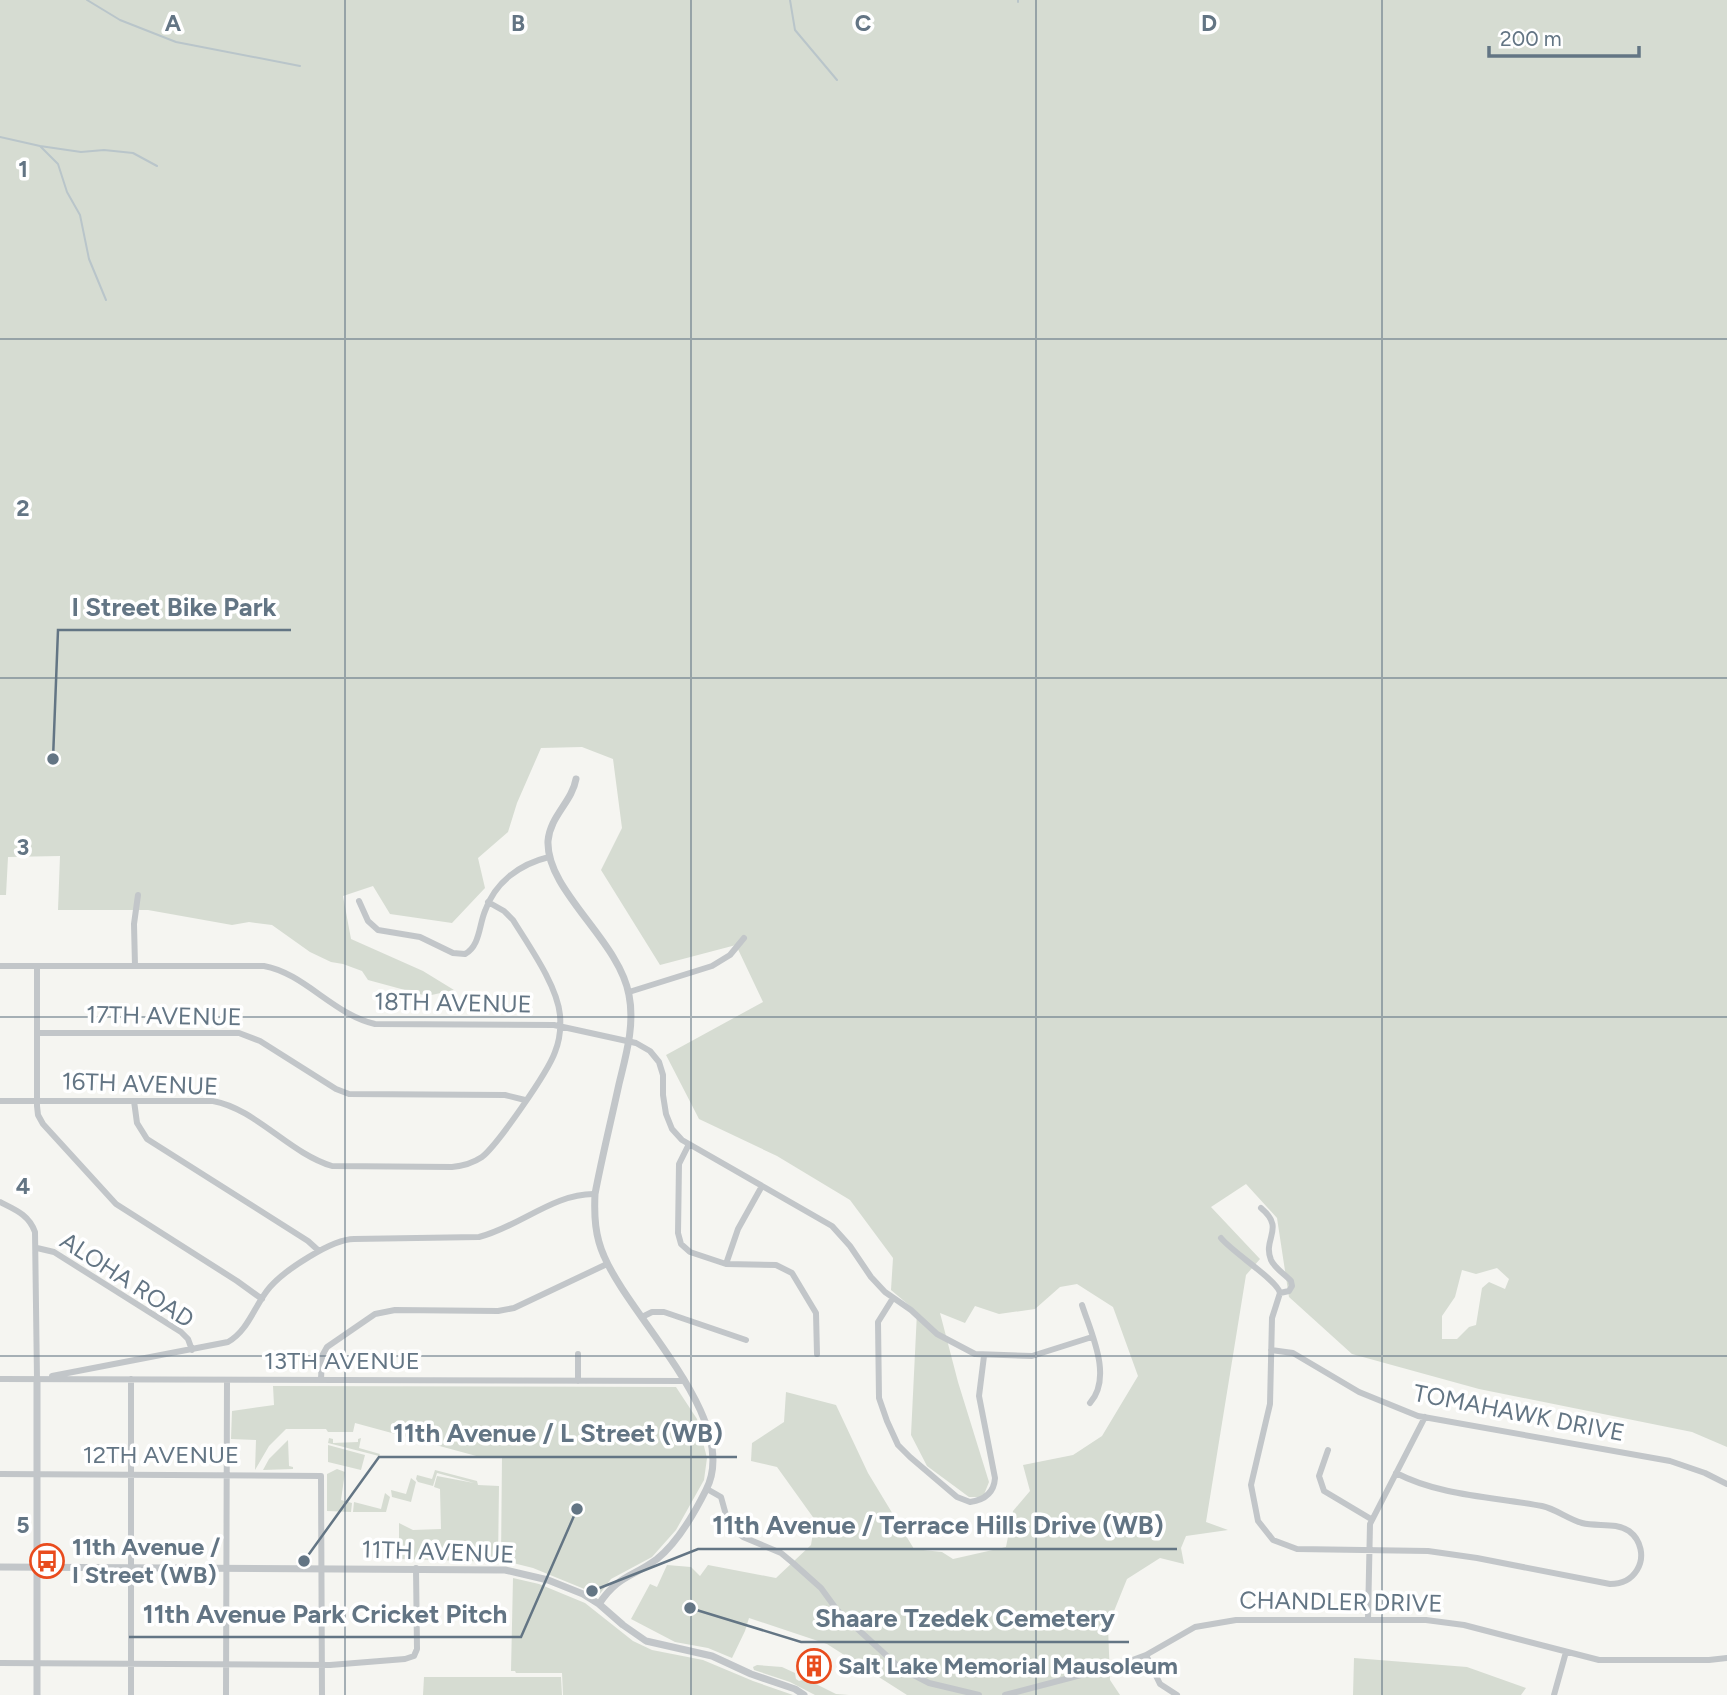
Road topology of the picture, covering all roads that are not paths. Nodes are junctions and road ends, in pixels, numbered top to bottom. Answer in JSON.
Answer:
{"nodes":[{"id":1,"x":576,"y":779,"type":"dead end"},
{"id":2,"x":549,"y":857,"type":"junction"},
{"id":3,"x":138,"y":895,"type":"dead end"},
{"id":4,"x":359,"y":901,"type":"dead end"},
{"id":5,"x":488,"y":902,"type":"junction"},
{"id":6,"x":744,"y":938,"type":"dead end"},
{"id":7,"x":0,"y":966,"type":"edge"},
{"id":8,"x":37,"y":966,"type":"junction"},
{"id":9,"x":135,"y":966,"type":"junction"},
{"id":10,"x":629,"y":992,"type":"junction"},
{"id":11,"x":561,"y":1025,"type":"junction"},
{"id":12,"x":37,"y":1033,"type":"junction"},
{"id":13,"x":629,"y":1040,"type":"junction"},
{"id":14,"x":526,"y":1100,"type":"junction"},
{"id":15,"x":0,"y":1101,"type":"edge"},
{"id":16,"x":37,"y":1101,"type":"junction"},
{"id":17,"x":134,"y":1101,"type":"junction"},
{"id":18,"x":688,"y":1146,"type":"junction"},
{"id":19,"x":762,"y":1186,"type":"junction"},
{"id":20,"x":595,"y":1194,"type":"junction"},
{"id":21,"x":0,"y":1202,"type":"edge"},
{"id":22,"x":1261,"y":1208,"type":"dead end"},
{"id":23,"x":1221,"y":1238,"type":"dead end"},
{"id":24,"x":37,"y":1248,"type":"junction"},
{"id":25,"x":319,"y":1251,"type":"junction"},
{"id":26,"x":607,"y":1264,"type":"junction"},
{"id":27,"x":726,"y":1264,"type":"junction"},
{"id":28,"x":1280,"y":1293,"type":"junction"},
{"id":29,"x":893,"y":1298,"type":"junction"},
{"id":30,"x":262,"y":1299,"type":"junction"},
{"id":31,"x":1082,"y":1305,"type":"dead end"},
{"id":32,"x":642,"y":1317,"type":"junction"},
{"id":33,"x":1093,"y":1337,"type":"junction"},
{"id":34,"x":746,"y":1340,"type":"dead end"},
{"id":35,"x":192,"y":1350,"type":"junction"},
{"id":36,"x":1271,"y":1350,"type":"junction"},
{"id":37,"x":578,"y":1354,"type":"dead end"},
{"id":38,"x":817,"y":1354,"type":"dead end"},
{"id":39,"x":984,"y":1356,"type":"junction"},
{"id":40,"x":119,"y":1363,"type":"junction"},
{"id":41,"x":0,"y":1379,"type":"edge"},
{"id":42,"x":37,"y":1379,"type":"junction"},
{"id":43,"x":121,"y":1379,"type":"junction"},
{"id":44,"x":131,"y":1379,"type":"junction"},
{"id":45,"x":227,"y":1380,"type":"junction"},
{"id":46,"x":321,"y":1380,"type":"junction"},
{"id":47,"x":578,"y":1381,"type":"junction"},
{"id":48,"x":683,"y":1381,"type":"junction"},
{"id":49,"x":1090,"y":1403,"type":"dead end"},
{"id":50,"x":1425,"y":1417,"type":"junction"},
{"id":51,"x":1328,"y":1450,"type":"dead end"},
{"id":52,"x":1396,"y":1473,"type":"junction"},
{"id":53,"x":0,"y":1474,"type":"edge"},
{"id":54,"x":37,"y":1474,"type":"junction"},
{"id":55,"x":132,"y":1475,"type":"junction"},
{"id":56,"x":227,"y":1475,"type":"junction"},
{"id":57,"x":1727,"y":1484,"type":"edge"},
{"id":58,"x":707,"y":1489,"type":"junction"},
{"id":59,"x":1371,"y":1519,"type":"junction"},
{"id":60,"x":1368,"y":1549,"type":"junction"},
{"id":61,"x":0,"y":1567,"type":"edge"},
{"id":62,"x":37,"y":1567,"type":"junction"},
{"id":63,"x":131,"y":1567,"type":"junction"},
{"id":64,"x":226,"y":1568,"type":"junction"},
{"id":65,"x":321,"y":1568,"type":"junction"},
{"id":66,"x":416,"y":1568,"type":"junction"},
{"id":67,"x":599,"y":1604,"type":"junction"},
{"id":68,"x":1368,"y":1619,"type":"junction"},
{"id":69,"x":1566,"y":1652,"type":"junction"},
{"id":70,"x":1146,"y":1655,"type":"junction"},
{"id":71,"x":1727,"y":1658,"type":"edge"},
{"id":72,"x":0,"y":1663,"type":"edge"},
{"id":73,"x":37,"y":1664,"type":"junction"},
{"id":74,"x":131,"y":1664,"type":"junction"},
{"id":75,"x":226,"y":1664,"type":"junction"},
{"id":76,"x":322,"y":1665,"type":"junction"},
{"id":77,"x":37,"y":1695,"type":"edge"},
{"id":78,"x":131,"y":1695,"type":"edge"},
{"id":79,"x":226,"y":1695,"type":"edge"},
{"id":80,"x":322,"y":1695,"type":"edge"},
{"id":81,"x":804,"y":1695,"type":"edge"},
{"id":82,"x":979,"y":1695,"type":"edge"},
{"id":83,"x":1006,"y":1695,"type":"edge"},
{"id":84,"x":1177,"y":1695,"type":"edge"},
{"id":85,"x":1555,"y":1695,"type":"edge"}],
"edges":[{"from":1,"to":2,"type":"street"},
{"from":2,"to":5,"type":"street"},
{"from":2,"to":10,"type":"street"},
{"from":3,"to":9,"type":"street"},
{"from":4,"to":5,"type":"street"},
{"from":5,"to":11,"type":"street"},
{"from":6,"to":10,"type":"street"},
{"from":7,"to":8,"type":"street","name":"18TH AVENUE"},
{"from":8,"to":9,"type":"street","name":"18TH AVENUE"},
{"from":8,"to":12,"type":"street"},
{"from":9,"to":11,"type":"street","name":"18TH AVENUE"},
{"from":10,"to":13,"type":"street"},
{"from":11,"to":13,"type":"street","name":"18TH AVENUE"},
{"from":11,"to":14,"type":"street","name":"16TH AVENUE"},
{"from":12,"to":14,"type":"street","name":"17TH AVENUE"},
{"from":12,"to":16,"type":"street"},
{"from":13,"to":18,"type":"street"},
{"from":13,"to":20,"type":"street"},
{"from":14,"to":17,"type":"street","name":"16TH AVENUE"},
{"from":15,"to":16,"type":"street","name":"16TH AVENUE"},
{"from":16,"to":17,"type":"street","name":"16TH AVENUE"},
{"from":16,"to":30,"type":"street"},
{"from":17,"to":25,"type":"street"},
{"from":18,"to":19,"type":"street"},
{"from":18,"to":27,"type":"street"},
{"from":19,"to":27,"type":"street"},
{"from":19,"to":29,"type":"street"},
{"from":20,"to":25,"type":"street"},
{"from":20,"to":26,"type":"street"},
{"from":21,"to":24,"type":"street"},
{"from":22,"to":28,"type":"street"},
{"from":23,"to":28,"type":"street"},
{"from":24,"to":35,"type":"street","name":"ALOHA ROAD"},
{"from":24,"to":42,"type":"street"},
{"from":25,"to":30,"type":"street"},
{"from":26,"to":32,"type":"street"},
{"from":26,"to":46,"type":"street"},
{"from":27,"to":38,"type":"street"},
{"from":28,"to":36,"type":"street"},
{"from":29,"to":39,"type":"street"},
{"from":29,"to":39,"type":"street"},
{"from":30,"to":35,"type":"street"},
{"from":31,"to":33,"type":"street"},
{"from":32,"to":34,"type":"street"},
{"from":32,"to":48,"type":"street"},
{"from":33,"to":39,"type":"street"},
{"from":33,"to":49,"type":"street"},
{"from":35,"to":40,"type":"street"},
{"from":36,"to":50,"type":"street","name":"TOMAHAWK DRIVE"},
{"from":36,"to":60,"type":"street"},
{"from":37,"to":47,"type":"street"},
{"from":40,"to":42,"type":"street"},
{"from":40,"to":43,"type":"street"},
{"from":41,"to":42,"type":"street","name":"13TH AVENUE"},
{"from":42,"to":43,"type":"street","name":"13TH AVENUE"},
{"from":42,"to":54,"type":"street"},
{"from":43,"to":44,"type":"street","name":"13TH AVENUE"},
{"from":44,"to":45,"type":"street","name":"13TH AVENUE"},
{"from":44,"to":55,"type":"street"},
{"from":45,"to":46,"type":"street","name":"13TH AVENUE"},
{"from":45,"to":56,"type":"street"},
{"from":46,"to":47,"type":"street","name":"13TH AVENUE"},
{"from":47,"to":48,"type":"street","name":"13TH AVENUE"},
{"from":48,"to":58,"type":"street"},
{"from":50,"to":52,"type":"street"},
{"from":50,"to":57,"type":"street","name":"TOMAHAWK DRIVE"},
{"from":51,"to":59,"type":"street"},
{"from":52,"to":59,"type":"street"},
{"from":52,"to":60,"type":"street"},
{"from":53,"to":54,"type":"street","name":"12TH AVENUE"},
{"from":54,"to":55,"type":"street","name":"12TH AVENUE"},
{"from":54,"to":62,"type":"street"},
{"from":55,"to":56,"type":"street","name":"12TH AVENUE"},
{"from":55,"to":63,"type":"street"},
{"from":56,"to":64,"type":"street"},
{"from":56,"to":65,"type":"street","name":"12TH AVENUE"},
{"from":58,"to":67,"type":"street"},
{"from":58,"to":82,"type":"street"},
{"from":59,"to":60,"type":"street"},
{"from":60,"to":68,"type":"street"},
{"from":61,"to":62,"type":"street","name":"11TH AVENUE"},
{"from":62,"to":63,"type":"street","name":"11TH AVENUE"},
{"from":62,"to":73,"type":"street"},
{"from":63,"to":64,"type":"street","name":"11TH AVENUE"},
{"from":63,"to":74,"type":"street"},
{"from":64,"to":65,"type":"street","name":"11TH AVENUE"},
{"from":64,"to":75,"type":"street"},
{"from":65,"to":66,"type":"street","name":"11TH AVENUE"},
{"from":65,"to":76,"type":"street"},
{"from":66,"to":67,"type":"street","name":"11TH AVENUE"},
{"from":66,"to":76,"type":"street"},
{"from":67,"to":81,"type":"street","name":"11TH AVENUE"},
{"from":68,"to":69,"type":"street","name":"CHANDLER DRIVE"},
{"from":68,"to":70,"type":"street","name":"CHANDLER DRIVE"},
{"from":69,"to":71,"type":"street","name":"CHANDLER DRIVE"},
{"from":69,"to":85,"type":"street"},
{"from":70,"to":83,"type":"street","name":"CHANDLER DRIVE"},
{"from":70,"to":84,"type":"street"},
{"from":72,"to":73,"type":"street"},
{"from":73,"to":74,"type":"street"},
{"from":73,"to":77,"type":"street"},
{"from":74,"to":75,"type":"street"},
{"from":74,"to":78,"type":"street"},
{"from":75,"to":76,"type":"street"},
{"from":75,"to":79,"type":"street"},
{"from":76,"to":80,"type":"street"}]}
